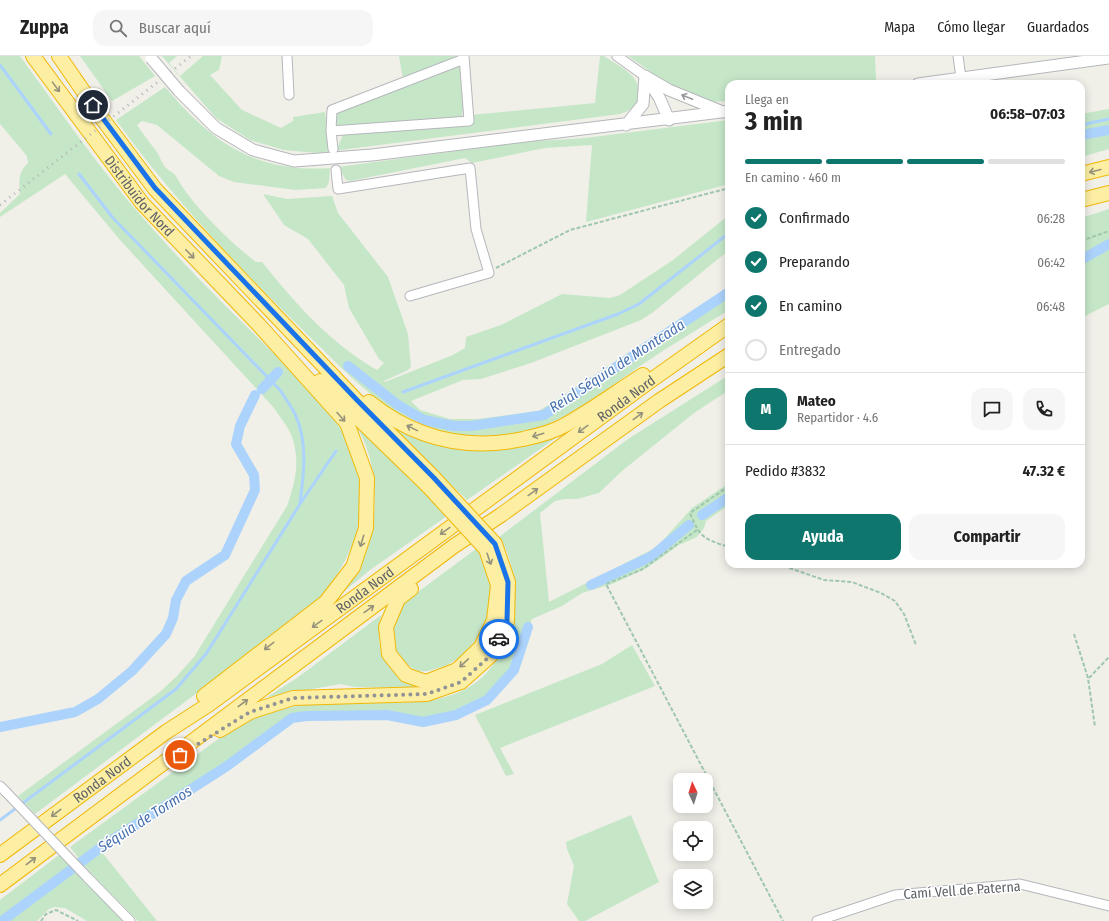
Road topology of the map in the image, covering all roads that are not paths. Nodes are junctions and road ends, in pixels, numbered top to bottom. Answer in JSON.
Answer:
{"nodes":[{"id":1,"x":33,"y":56,"type":"edge"},
{"id":2,"x":59,"y":56,"type":"edge"},
{"id":3,"x":287,"y":56,"type":"edge"},
{"id":4,"x":617,"y":56,"type":"edge"},
{"id":5,"x":958,"y":56,"type":"edge"},
{"id":6,"x":150,"y":57,"type":"edge"},
{"id":7,"x":464,"y":58,"type":"edge"},
{"id":8,"x":1109,"y":58,"type":"edge"},
{"id":9,"x":645,"y":76,"type":"junction"},
{"id":10,"x":961,"y":78,"type":"junction"},
{"id":11,"x":947,"y":80,"type":"edge"},
{"id":12,"x":669,"y":90,"type":"junction"},
{"id":13,"x":289,"y":95,"type":"dead end"},
{"id":14,"x":725,"y":111,"type":"edge"},
{"id":15,"x":725,"y":111,"type":"edge"},
{"id":16,"x":669,"y":120,"type":"junction"},
{"id":17,"x":626,"y":125,"type":"junction"},
{"id":18,"x":331,"y":131,"type":"junction"},
{"id":19,"x":333,"y":149,"type":"dead end"},
{"id":20,"x":1109,"y":167,"type":"edge"},
{"id":21,"x":336,"y":170,"type":"dead end"},
{"id":22,"x":1085,"y":173,"type":"edge"},
{"id":23,"x":1109,"y":193,"type":"edge"},
{"id":24,"x":1085,"y":199,"type":"edge"},
{"id":25,"x":410,"y":296,"type":"dead end"},
{"id":26,"x":272,"y":312,"type":"junction"},
{"id":27,"x":259,"y":325,"type":"junction"},
{"id":28,"x":725,"y":327,"type":"edge"},
{"id":29,"x":725,"y":328,"type":"edge"},
{"id":30,"x":725,"y":358,"type":"edge"},
{"id":31,"x":432,"y":482,"type":"junction"},
{"id":32,"x":501,"y":515,"type":"junction"},
{"id":33,"x":500,"y":621,"type":"junction"},
{"id":34,"x":166,"y":732,"type":"junction"},
{"id":35,"x":145,"y":777,"type":"junction"},
{"id":36,"x":3,"y":789,"type":"edge"},
{"id":37,"x":0,"y":855,"type":"edge"},
{"id":38,"x":0,"y":884,"type":"edge"},
{"id":39,"x":1109,"y":906,"type":"edge"},
{"id":40,"x":130,"y":921,"type":"edge"},
{"id":41,"x":818,"y":921,"type":"edge"}],
"edges":[{"from":1,"to":27,"type":"highway","name":"Distribuïdor Nord","one_way":true},
{"from":2,"to":26,"type":"highway","name":"Distribuïdor Nord"},
{"from":3,"to":13,"type":"street"},
{"from":4,"to":9,"type":"street"},
{"from":5,"to":10,"type":"street"},
{"from":6,"to":17,"type":"street","bridge":true},
{"from":7,"to":18,"type":"street"},
{"from":7,"to":18,"type":"street"},
{"from":8,"to":10,"type":"street"},
{"from":9,"to":12,"type":"street"},
{"from":9,"to":16,"type":"street"},
{"from":9,"to":17,"type":"street"},
{"from":10,"to":11,"type":"street"},
{"from":14,"to":12,"type":"street","one_way":true},
{"from":12,"to":16,"type":"street"},
{"from":15,"to":16,"type":"street"},
{"from":16,"to":17,"type":"street"},
{"from":18,"to":19,"type":"street"},
{"from":20,"to":22,"type":"highway","one_way":true},
{"from":21,"to":25,"type":"street"},
{"from":23,"to":24,"type":"highway"},
{"from":28,"to":26,"type":"highway","one_way":true},
{"from":26,"to":31,"type":"highway"},
{"from":27,"to":31,"type":"highway"},
{"from":27,"to":34,"type":"highway","one_way":true},
{"from":29,"to":34,"type":"highway","name":"Ronda Nord","one_way":true},
{"from":32,"to":30,"type":"highway","name":"Ronda Nord","one_way":true},
{"from":31,"to":33,"type":"highway","bridge":true},
{"from":33,"to":32,"type":"highway","one_way":true},
{"from":35,"to":32,"type":"highway","name":"Ronda Nord","one_way":true},
{"from":33,"to":35,"type":"highway"},
{"from":34,"to":37,"type":"highway","name":"Ronda Nord","one_way":true},
{"from":38,"to":35,"type":"highway","name":"Ronda Nord","one_way":true},
{"from":36,"to":40,"type":"street","bridge":true},
{"from":39,"to":41,"type":"street","name":"Camí Vell de Paterna"}]}
